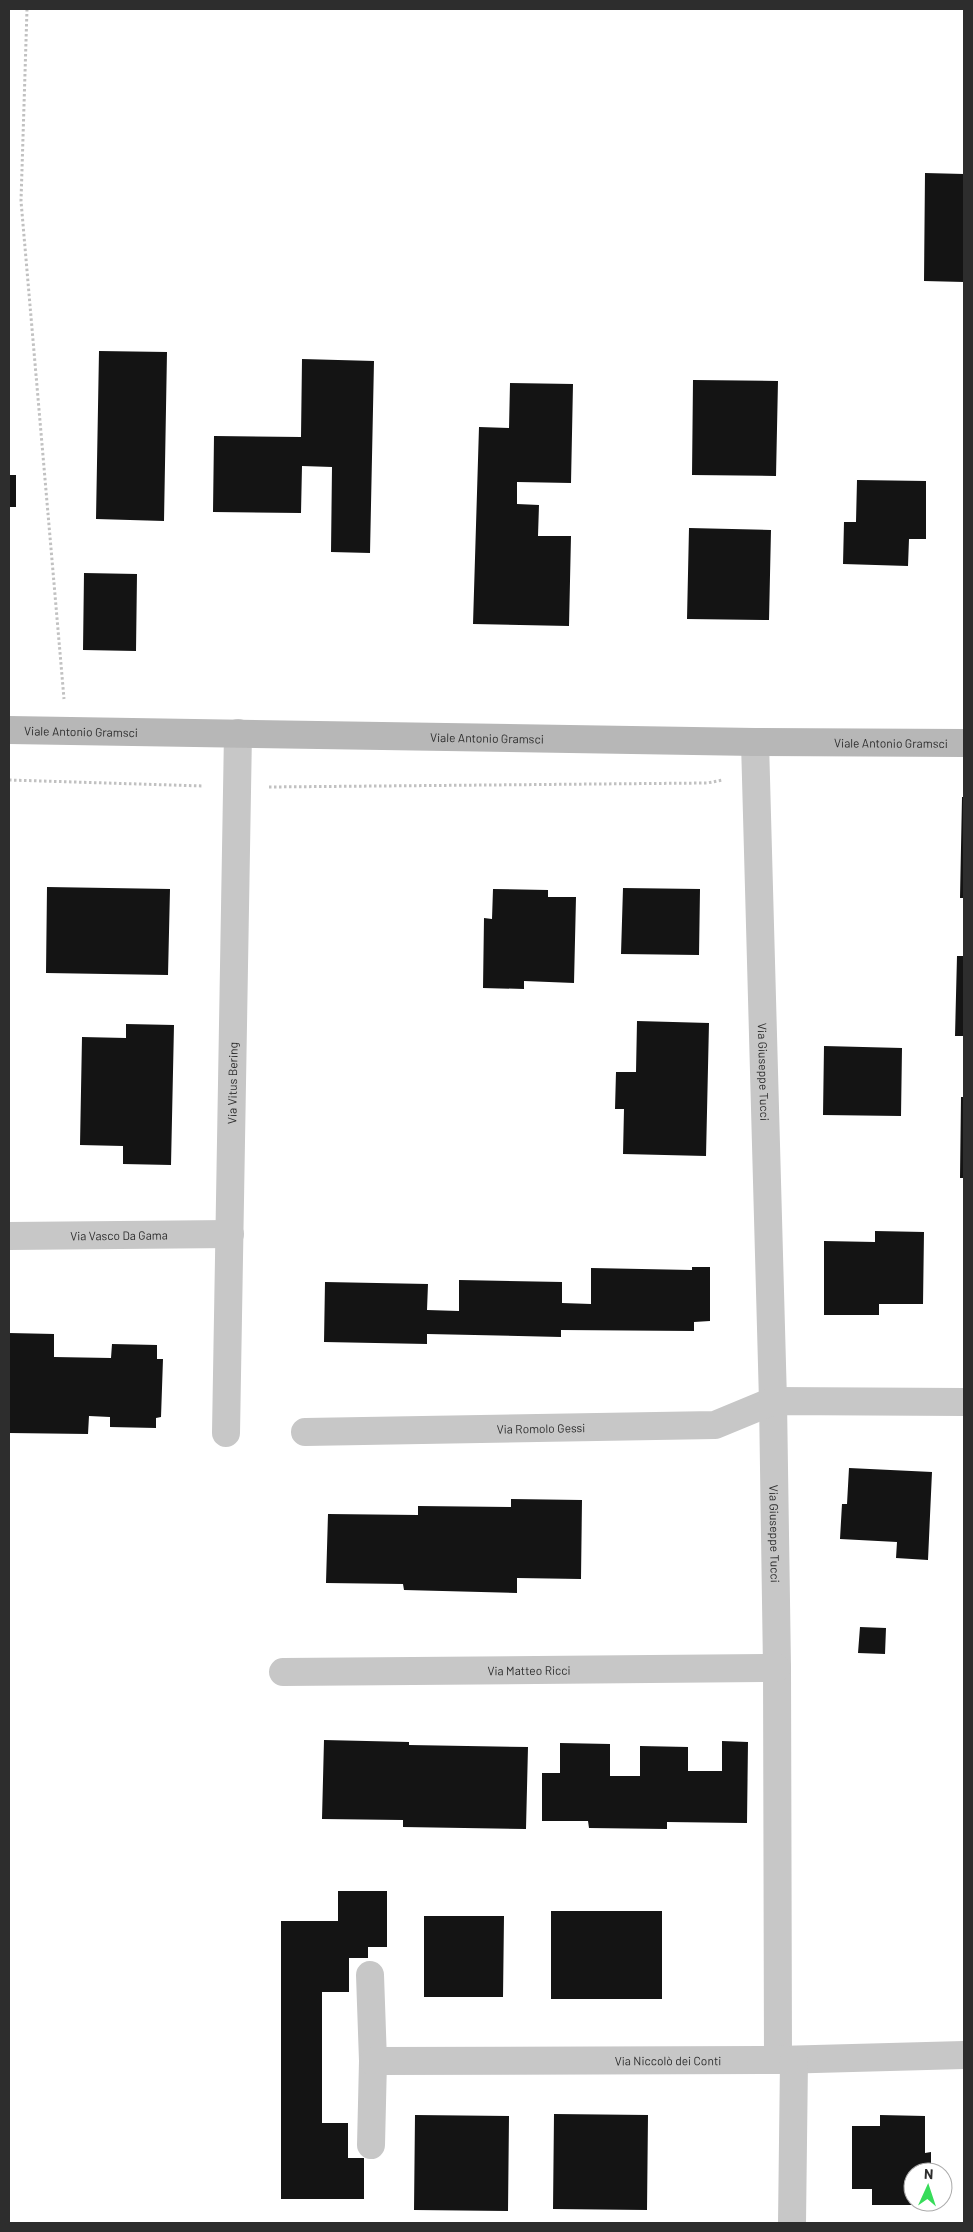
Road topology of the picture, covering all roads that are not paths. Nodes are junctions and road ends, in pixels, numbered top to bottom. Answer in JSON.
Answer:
{"nodes":[{"id":1,"x":9,"y":730,"type":"edge"},
{"id":2,"x":238,"y":733,"type":"junction"},
{"id":3,"x":755,"y":742,"type":"junction"},
{"id":4,"x":964,"y":743,"type":"edge"},
{"id":5,"x":230,"y":1234,"type":"junction"},
{"id":6,"x":9,"y":1236,"type":"edge"},
{"id":7,"x":773,"y":1401,"type":"junction"},
{"id":8,"x":964,"y":1402,"type":"edge"},
{"id":9,"x":305,"y":1432,"type":"dead end"},
{"id":10,"x":226,"y":1433,"type":"dead end"},
{"id":11,"x":776,"y":1668,"type":"junction"},
{"id":12,"x":283,"y":1672,"type":"dead end"},
{"id":13,"x":370,"y":1975,"type":"dead end"},
{"id":14,"x":964,"y":2055,"type":"edge"},
{"id":15,"x":786,"y":2060,"type":"junction"},
{"id":16,"x":373,"y":2062,"type":"junction"},
{"id":17,"x":371,"y":2145,"type":"dead end"},
{"id":18,"x":792,"y":2223,"type":"edge"}],
"edges":[{"from":1,"to":2,"type":"street","name":"Viale Antonio Gramsci"},
{"from":2,"to":3,"type":"street","name":"Viale Antonio Gramsci"},
{"from":2,"to":5,"type":"street","name":"Via Vitus Bering"},
{"from":3,"to":4,"type":"street","name":"Viale Antonio Gramsci"},
{"from":3,"to":7,"type":"street","name":"Via Giuseppe Tucci"},
{"from":5,"to":6,"type":"street","name":"Via Vasco Da Gama"},
{"from":5,"to":10,"type":"street","name":"Via Vitus Bering"},
{"from":7,"to":8,"type":"street"},
{"from":7,"to":9,"type":"street","name":"Via Romolo Gessi"},
{"from":7,"to":11,"type":"street","name":"Via Giuseppe Tucci"},
{"from":11,"to":12,"type":"street","name":"Via Matteo Ricci"},
{"from":11,"to":15,"type":"street","name":"Via Giuseppe Tucci"},
{"from":13,"to":16,"type":"street"},
{"from":14,"to":15,"type":"street","name":"Via Niccolò dei Conti"},
{"from":15,"to":16,"type":"street","name":"Via Niccolò dei Conti"},
{"from":15,"to":18,"type":"street","name":"Via Giuseppe Tucci"},
{"from":16,"to":17,"type":"street"}]}
